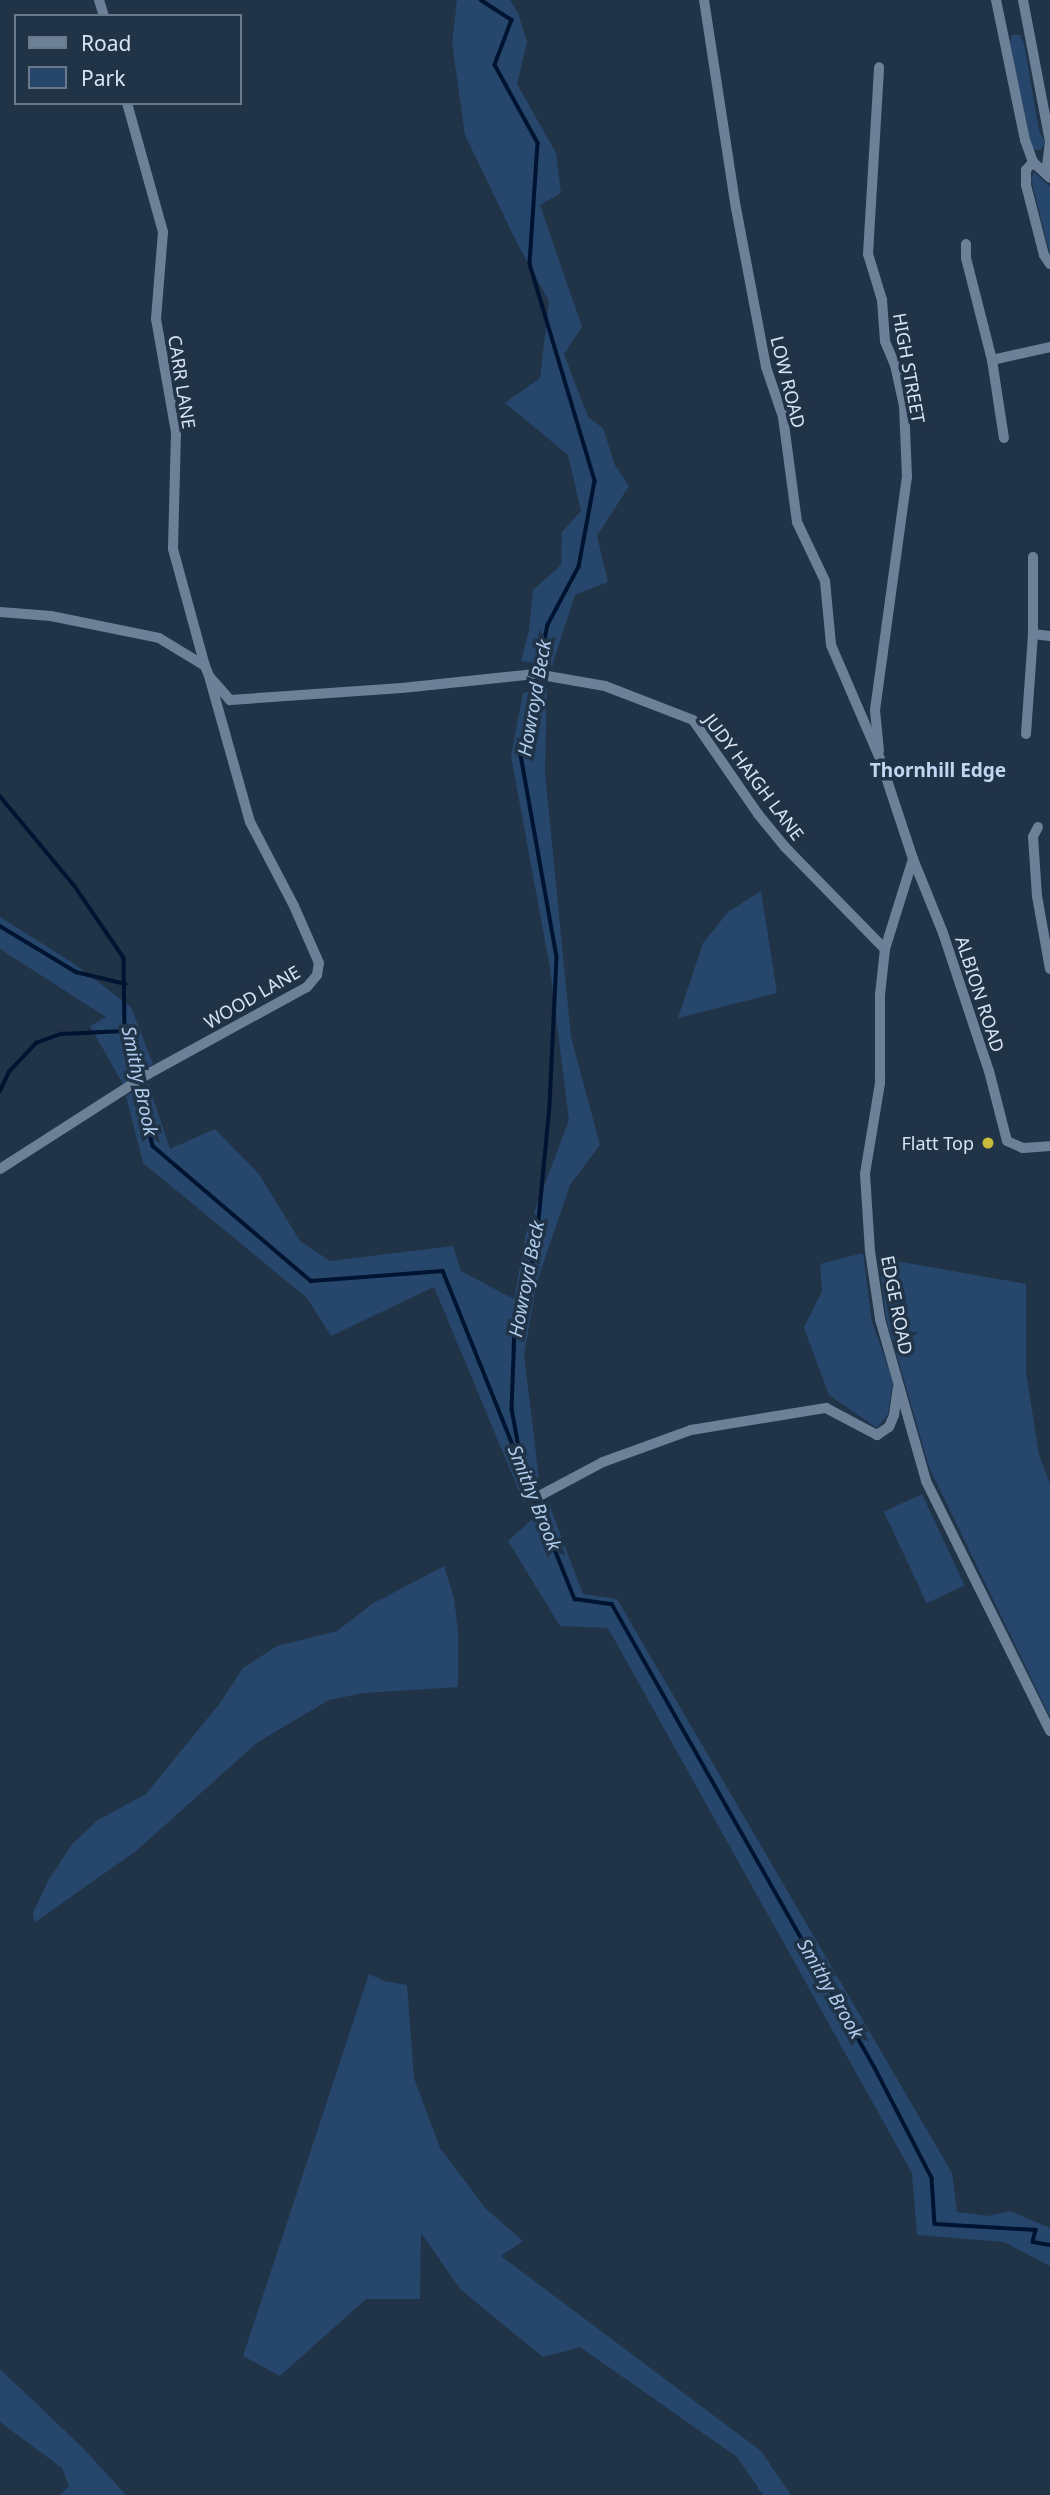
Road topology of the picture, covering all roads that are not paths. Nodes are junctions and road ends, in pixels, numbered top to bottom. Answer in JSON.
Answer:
{"nodes":[{"id":1,"x":704,"y":0,"type":"edge"},
{"id":2,"x":996,"y":0,"type":"edge"},
{"id":3,"x":1023,"y":0,"type":"edge"},
{"id":4,"x":879,"y":67,"type":"dead end"},
{"id":5,"x":128,"y":105,"type":"edge"},
{"id":6,"x":1050,"y":142,"type":"edge"},
{"id":7,"x":1033,"y":162,"type":"junction"},
{"id":8,"x":1048,"y":176,"type":"edge"},
{"id":9,"x":966,"y":244,"type":"dead end"},
{"id":10,"x":1050,"y":264,"type":"edge"},
{"id":11,"x":1050,"y":347,"type":"edge"},
{"id":12,"x":992,"y":360,"type":"junction"},
{"id":13,"x":1004,"y":439,"type":"dead end"},
{"id":14,"x":1033,"y":557,"type":"dead end"},
{"id":15,"x":0,"y":612,"type":"edge"},
{"id":16,"x":1033,"y":634,"type":"junction"},
{"id":17,"x":1050,"y":636,"type":"edge"},
{"id":18,"x":207,"y":671,"type":"junction"},
{"id":19,"x":230,"y":700,"type":"junction"},
{"id":20,"x":219,"y":708,"type":"junction"},
{"id":21,"x":1026,"y":734,"type":"dead end"},
{"id":22,"x":880,"y":759,"type":"junction"},
{"id":23,"x":1038,"y":827,"type":"dead end"},
{"id":24,"x":913,"y":859,"type":"junction"},
{"id":25,"x":1045,"y":925,"type":"edge"},
{"id":26,"x":885,"y":949,"type":"junction"},
{"id":27,"x":1050,"y":969,"type":"edge"},
{"id":28,"x":1050,"y":1146,"type":"edge"},
{"id":29,"x":0,"y":1169,"type":"edge"},
{"id":30,"x":898,"y":1383,"type":"junction"},
{"id":31,"x":541,"y":1495,"type":"dead end"},
{"id":32,"x":1050,"y":1731,"type":"edge"}],
"edges":[{"from":1,"to":22,"type":"street","name":"LOW ROAD"},
{"from":2,"to":7,"type":"street"},
{"from":3,"to":6,"type":"street"},
{"from":4,"to":22,"type":"street","name":"HIGH STREET"},
{"from":5,"to":18,"type":"street","name":"CARR LANE"},
{"from":6,"to":8,"type":"street"},
{"from":7,"to":8,"type":"street"},
{"from":7,"to":10,"type":"street"},
{"from":9,"to":12,"type":"street"},
{"from":11,"to":12,"type":"street"},
{"from":12,"to":13,"type":"street"},
{"from":14,"to":16,"type":"street"},
{"from":15,"to":18,"type":"street"},
{"from":16,"to":17,"type":"street"},
{"from":16,"to":21,"type":"street"},
{"from":18,"to":19,"type":"street"},
{"from":18,"to":20,"type":"street","name":"WOOD LANE"},
{"from":19,"to":20,"type":"street"},
{"from":19,"to":26,"type":"street","name":"JUDY HAIGH LANE"},
{"from":20,"to":29,"type":"street","name":"WOOD LANE"},
{"from":22,"to":24,"type":"street","name":"ALBION ROAD"},
{"from":23,"to":25,"type":"street"},
{"from":24,"to":26,"type":"street","name":"EDGE ROAD"},
{"from":24,"to":28,"type":"street","name":"ALBION ROAD"},
{"from":25,"to":27,"type":"street"},
{"from":26,"to":30,"type":"street","name":"EDGE ROAD"},
{"from":30,"to":31,"type":"street"},
{"from":30,"to":32,"type":"street","name":"EDGE ROAD"}]}
